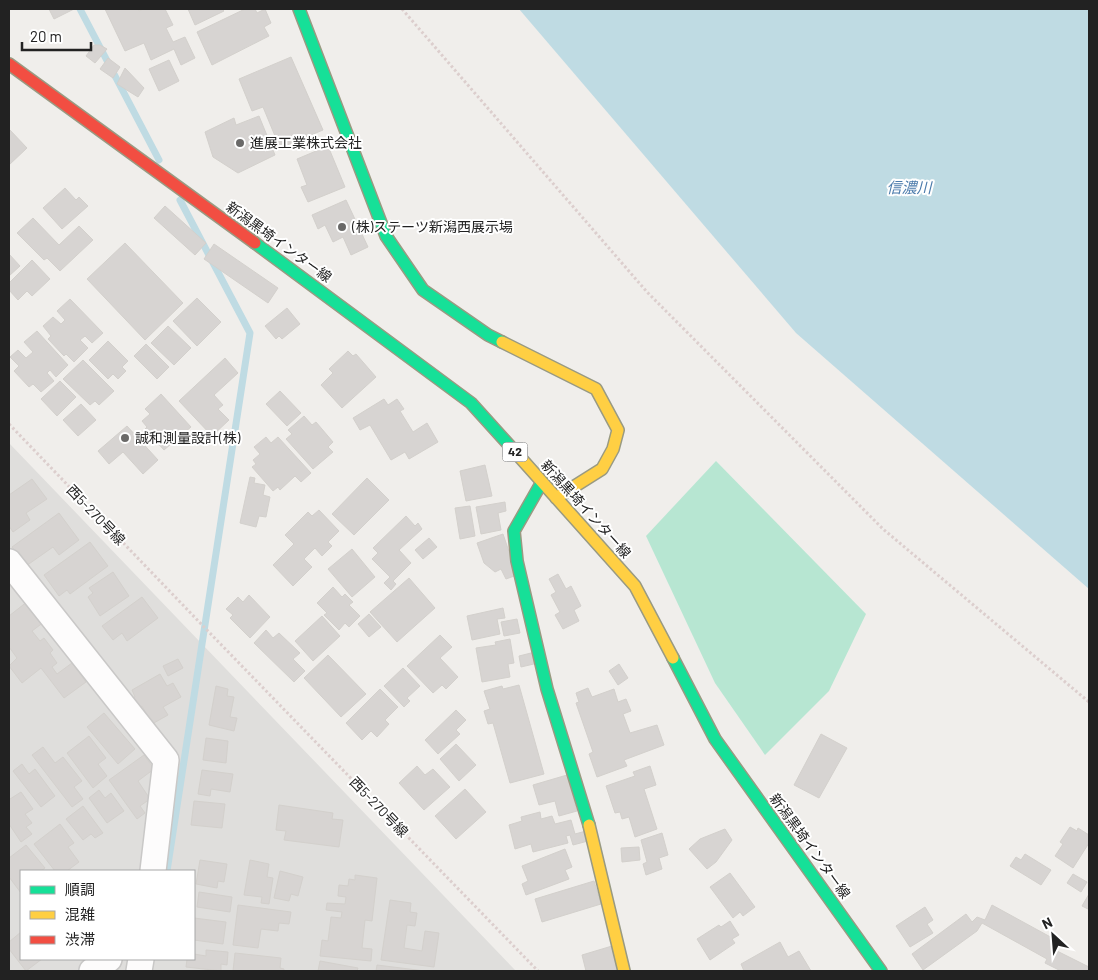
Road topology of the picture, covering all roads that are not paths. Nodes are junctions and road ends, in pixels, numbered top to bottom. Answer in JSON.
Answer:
{"nodes":[{"id":1,"x":299,"y":9,"type":"edge"},
{"id":2,"x":9,"y":64,"type":"edge"},
{"id":3,"x":542,"y":482,"type":"junction"},
{"id":4,"x":556,"y":498,"type":"junction"},
{"id":5,"x":9,"y":562,"type":"edge"},
{"id":6,"x":153,"y":870,"type":"edge"},
{"id":7,"x":108,"y":960,"type":"edge"},
{"id":8,"x":92,"y":971,"type":"edge"},
{"id":9,"x":624,"y":971,"type":"edge"},
{"id":10,"x":881,"y":971,"type":"edge"}],
"edges":[{"from":1,"to":4,"type":"main road"},
{"from":2,"to":3,"type":"main road","name":"新潟黒埼インター線","number":"42"},
{"from":3,"to":4,"type":"main road","name":"新潟黒埼インター線","number":"42"},
{"from":3,"to":9,"type":"main road"},
{"from":4,"to":10,"type":"main road","name":"新潟黒埼インター線","number":"42"},
{"from":5,"to":6,"type":"street"},
{"from":7,"to":8,"type":"street"}]}
